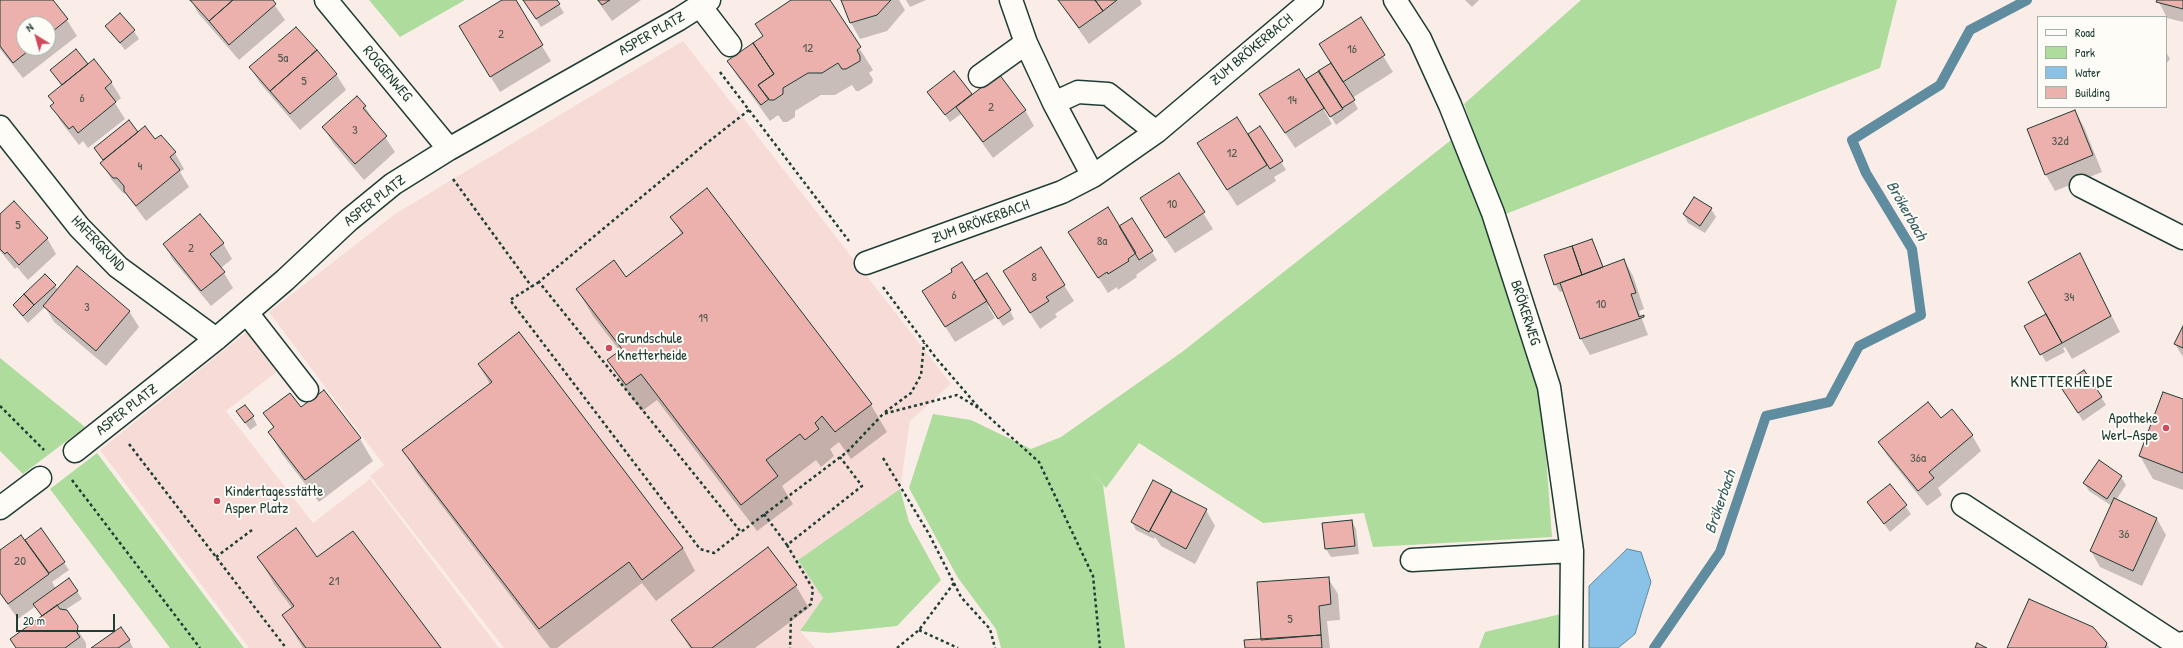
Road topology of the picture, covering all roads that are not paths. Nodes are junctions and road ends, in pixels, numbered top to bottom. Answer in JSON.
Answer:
{"nodes":[{"id":1,"x":326,"y":0,"type":"edge"},
{"id":2,"x":1011,"y":0,"type":"edge"},
{"id":3,"x":1312,"y":0,"type":"edge"},
{"id":4,"x":1395,"y":0,"type":"edge"},
{"id":5,"x":705,"y":3,"type":"edge"},
{"id":6,"x":1026,"y":43,"type":"junction"},
{"id":7,"x":730,"y":45,"type":"dead end"},
{"id":8,"x":980,"y":76,"type":"dead end"},
{"id":9,"x":1054,"y":104,"type":"junction"},
{"id":10,"x":0,"y":127,"type":"edge"},
{"id":11,"x":1156,"y":132,"type":"junction"},
{"id":12,"x":449,"y":149,"type":"junction"},
{"id":13,"x":1093,"y":176,"type":"junction"},
{"id":14,"x":2081,"y":186,"type":"dead end"},
{"id":15,"x":2183,"y":238,"type":"edge"},
{"id":16,"x":866,"y":263,"type":"road end"},
{"id":17,"x":247,"y":313,"type":"junction"},
{"id":18,"x":216,"y":339,"type":"junction"},
{"id":19,"x":307,"y":390,"type":"dead end"},
{"id":20,"x":75,"y":451,"type":"dead end"},
{"id":21,"x":40,"y":478,"type":"dead end"},
{"id":22,"x":1963,"y":505,"type":"dead end"},
{"id":23,"x":0,"y":508,"type":"edge"},
{"id":24,"x":1572,"y":551,"type":"junction"},
{"id":25,"x":1412,"y":560,"type":"dead end"},
{"id":26,"x":2182,"y":646,"type":"edge"},
{"id":27,"x":1571,"y":648,"type":"edge"}],
"edges":[{"from":1,"to":12,"type":"street","name":"ROGGENWEG"},
{"from":2,"to":6,"type":"street"},
{"from":3,"to":11,"type":"street","name":"ZUM BRÖKERBACH"},
{"from":4,"to":24,"type":"street","name":"BRÖKERWEG"},
{"from":5,"to":7,"type":"street"},
{"from":5,"to":12,"type":"street","name":"ASPER PLATZ"},
{"from":6,"to":8,"type":"street"},
{"from":6,"to":9,"type":"street"},
{"from":9,"to":11,"type":"street"},
{"from":9,"to":13,"type":"street"},
{"from":10,"to":18,"type":"street","name":"HAFERGRUND"},
{"from":11,"to":13,"type":"street","name":"ZUM BRÖKERBACH"},
{"from":12,"to":17,"type":"street","name":"ASPER PLATZ"},
{"from":13,"to":16,"type":"street","name":"ZUM BRÖKERBACH"},
{"from":14,"to":15,"type":"street"},
{"from":17,"to":18,"type":"street","name":"ASPER PLATZ"},
{"from":17,"to":19,"type":"street"},
{"from":18,"to":20,"type":"street","name":"ASPER PLATZ"},
{"from":21,"to":23,"type":"street"},
{"from":22,"to":26,"type":"street"},
{"from":24,"to":25,"type":"street"},
{"from":24,"to":27,"type":"street","name":"BRÖKERWEG"}]}
